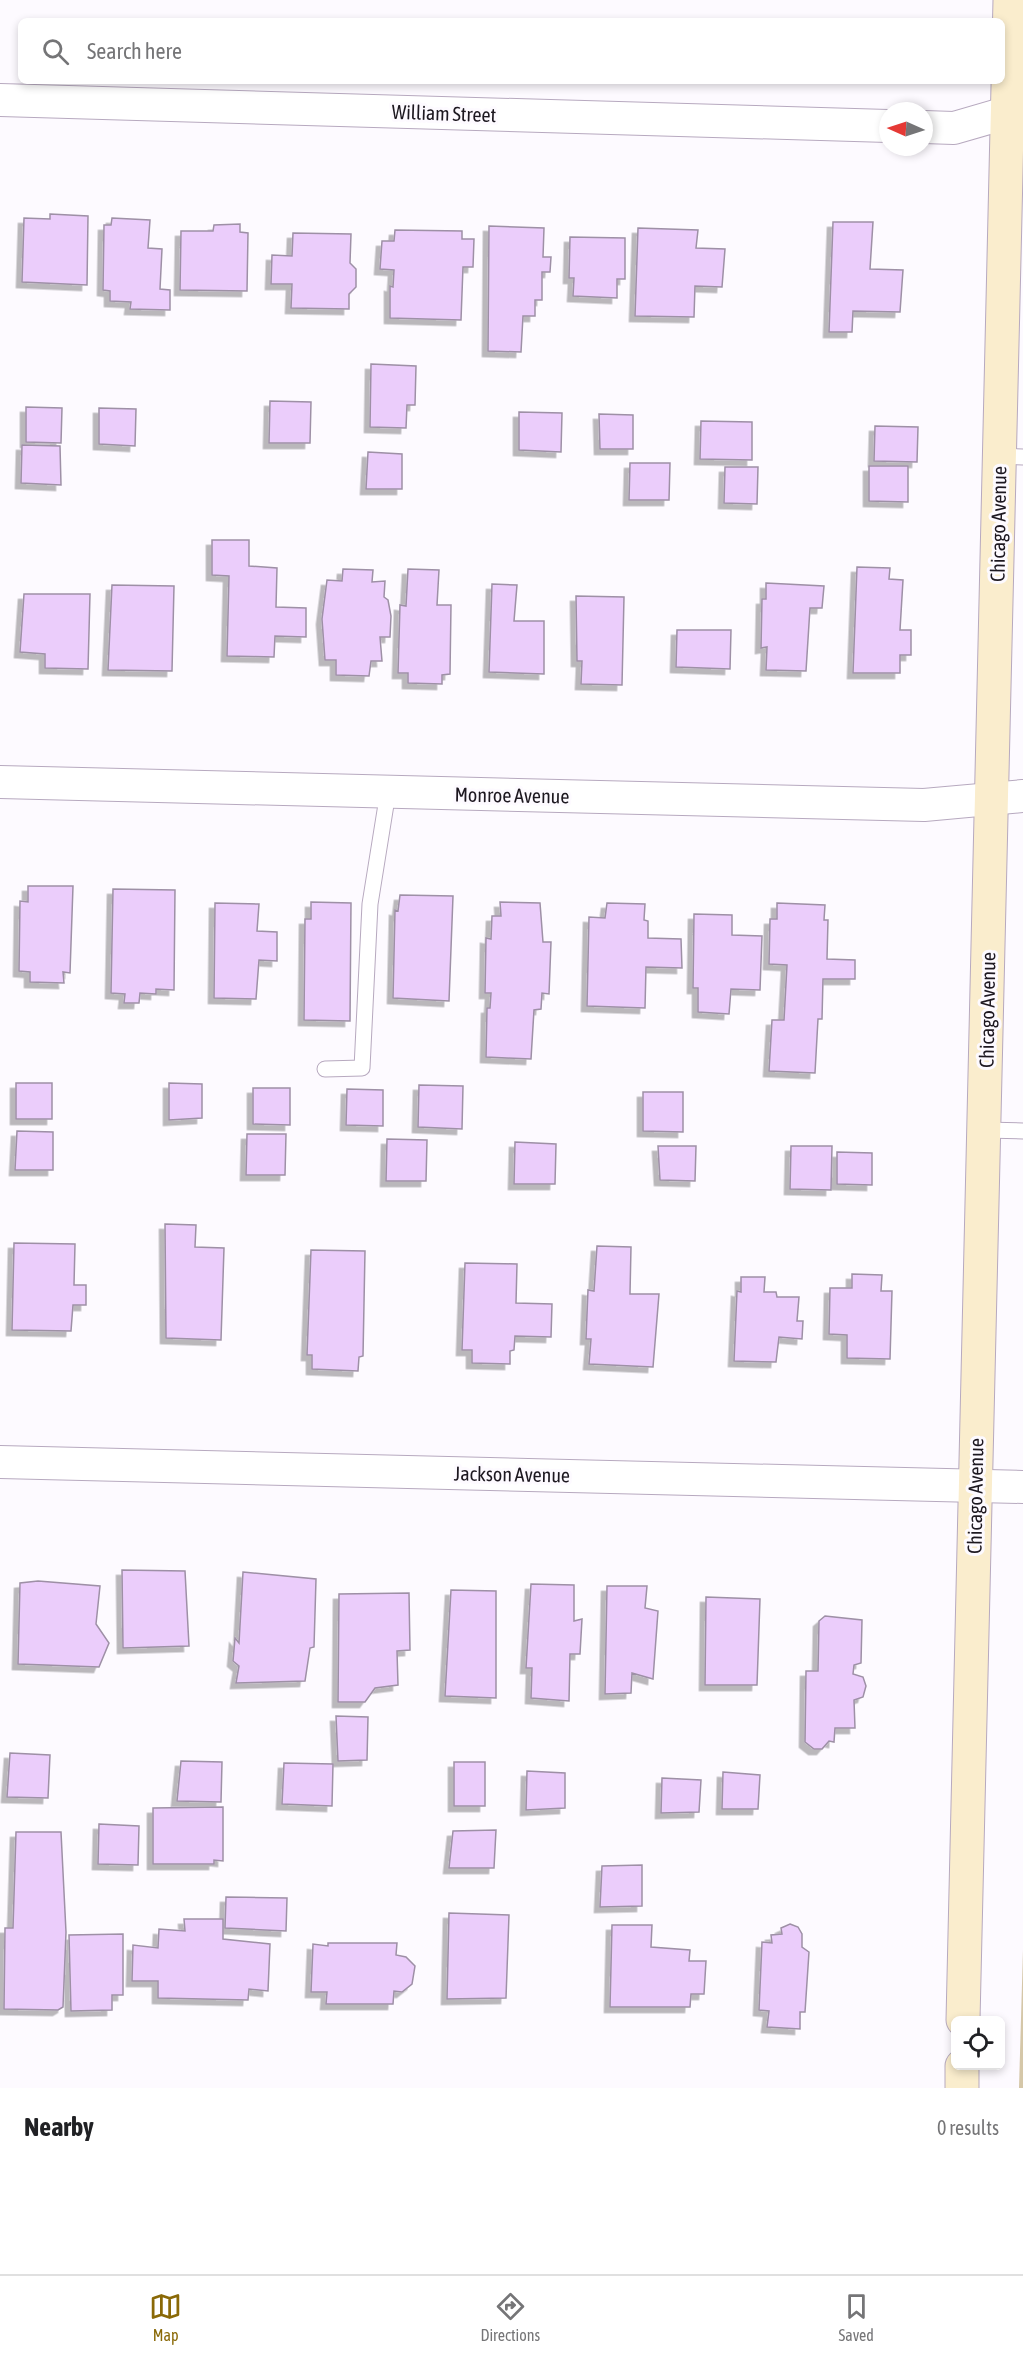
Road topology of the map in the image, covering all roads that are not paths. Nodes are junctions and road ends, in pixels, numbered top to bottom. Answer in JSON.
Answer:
{"nodes":[{"id":1,"x":1011,"y":0,"type":"edge"},
{"id":2,"x":0,"y":100,"type":"edge"},
{"id":3,"x":1015,"y":110,"type":"edge"},
{"id":4,"x":879,"y":126,"type":"edge"},
{"id":5,"x":933,"y":127,"type":"edge"},
{"id":6,"x":1011,"y":457,"type":"edge"},
{"id":7,"x":0,"y":782,"type":"edge"},
{"id":8,"x":388,"y":792,"type":"junction"},
{"id":9,"x":1007,"y":798,"type":"edge"},
{"id":10,"x":325,"y":1069,"type":"dead end"},
{"id":11,"x":984,"y":1130,"type":"junction"},
{"id":12,"x":1023,"y":1131,"type":"edge"},
{"id":13,"x":0,"y":1461,"type":"edge"},
{"id":14,"x":976,"y":1486,"type":"junction"},
{"id":15,"x":1023,"y":1486,"type":"edge"},
{"id":16,"x":963,"y":2016,"type":"edge"},
{"id":17,"x":962,"y":2070,"type":"edge"},
{"id":18,"x":962,"y":2088,"type":"edge"}],
"edges":[{"from":1,"to":3,"type":"main road","name":"Chicago Avenue"},
{"from":2,"to":4,"type":"street","name":"William Street"},
{"from":3,"to":5,"type":"street"},
{"from":3,"to":6,"type":"main road","name":"Chicago Avenue"},
{"from":6,"to":9,"type":"main road","name":"Chicago Avenue"},
{"from":7,"to":8,"type":"street","name":"Monroe Avenue"},
{"from":8,"to":9,"type":"street","name":"Monroe Avenue"},
{"from":8,"to":10,"type":"lane"},
{"from":9,"to":11,"type":"main road","name":"Chicago Avenue"},
{"from":11,"to":12,"type":"lane"},
{"from":11,"to":14,"type":"main road","name":"Chicago Avenue"},
{"from":13,"to":14,"type":"street","name":"Jackson Avenue"},
{"from":14,"to":15,"type":"street","name":"Jackson Avenue"},
{"from":14,"to":16,"type":"main road","name":"Chicago Avenue"},
{"from":17,"to":18,"type":"main road"}]}
